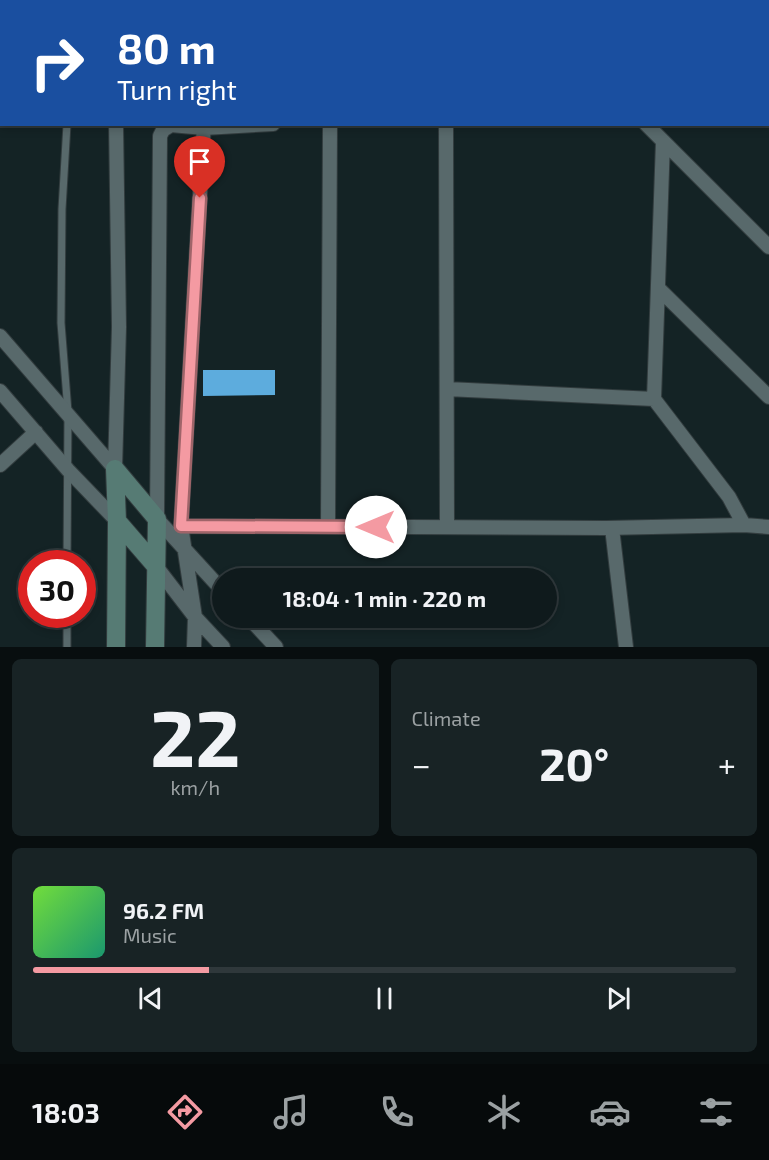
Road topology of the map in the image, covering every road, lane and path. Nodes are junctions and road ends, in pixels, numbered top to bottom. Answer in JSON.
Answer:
{"nodes":[{"id":1,"x":67,"y":126,"type":"edge"},
{"id":2,"x":116,"y":126,"type":"edge"},
{"id":3,"x":169,"y":126,"type":"edge"},
{"id":4,"x":204,"y":126,"type":"edge"},
{"id":5,"x":330,"y":126,"type":"edge"},
{"id":6,"x":446,"y":126,"type":"edge"},
{"id":7,"x":648,"y":126,"type":"edge"},
{"id":8,"x":663,"y":141,"type":"junction"},
{"id":9,"x":769,"y":248,"type":"edge"},
{"id":10,"x":658,"y":288,"type":"junction"},
{"id":11,"x":0,"y":336,"type":"edge"},
{"id":12,"x":447,"y":389,"type":"junction"},
{"id":13,"x":0,"y":391,"type":"edge"},
{"id":14,"x":769,"y":397,"type":"edge"},
{"id":15,"x":654,"y":399,"type":"junction"},
{"id":16,"x":68,"y":412,"type":"junction"},
{"id":17,"x":36,"y":432,"type":"junction"},
{"id":18,"x":0,"y":465,"type":"edge"},
{"id":19,"x":115,"y":469,"type":"junction"},
{"id":20,"x":68,"y":470,"type":"junction"},
{"id":21,"x":157,"y":519,"type":"junction"},
{"id":22,"x":117,"y":521,"type":"junction"},
{"id":23,"x":744,"y":525,"type":"junction"},
{"id":24,"x":181,"y":526,"type":"junction"},
{"id":25,"x":447,"y":526,"type":"junction"},
{"id":26,"x":328,"y":527,"type":"junction"},
{"id":27,"x":769,"y":527,"type":"edge"},
{"id":28,"x":612,"y":528,"type":"junction"},
{"id":29,"x":184,"y":549,"type":"junction"},
{"id":30,"x":67,"y":550,"type":"edge"},
{"id":31,"x":155,"y":565,"type":"junction"},
{"id":32,"x":212,"y":579,"type":"edge"},
{"id":33,"x":195,"y":616,"type":"junction"},
{"id":34,"x":67,"y":628,"type":"edge"},
{"id":35,"x":258,"y":628,"type":"edge"},
{"id":36,"x":67,"y":647,"type":"edge"},
{"id":37,"x":116,"y":647,"type":"edge"},
{"id":38,"x":155,"y":647,"type":"edge"},
{"id":39,"x":194,"y":647,"type":"edge"},
{"id":40,"x":223,"y":647,"type":"edge"},
{"id":41,"x":276,"y":647,"type":"edge"},
{"id":42,"x":626,"y":647,"type":"edge"}],
"edges":[{"from":1,"to":16,"type":"lane"},
{"from":2,"to":19,"type":"street"},
{"from":3,"to":21,"type":"street"},
{"from":4,"to":24,"type":"street"},
{"from":5,"to":26,"type":"street"},
{"from":6,"to":12,"type":"street"},
{"from":7,"to":8,"type":"street"},
{"from":8,"to":9,"type":"street"},
{"from":8,"to":10,"type":"street"},
{"from":10,"to":14,"type":"street"},
{"from":10,"to":15,"type":"street"},
{"from":11,"to":16,"type":"street"},
{"from":12,"to":15,"type":"street"},
{"from":12,"to":25,"type":"street"},
{"from":13,"to":17,"type":"street"},
{"from":15,"to":23,"type":"street"},
{"from":16,"to":19,"type":"street"},
{"from":16,"to":20,"type":"lane"},
{"from":17,"to":18,"type":"street"},
{"from":17,"to":20,"type":"street"},
{"from":19,"to":21,"type":"street"},
{"from":19,"to":22,"type":"street"},
{"from":20,"to":22,"type":"street"},
{"from":20,"to":30,"type":"lane"},
{"from":21,"to":29,"type":"street"},
{"from":21,"to":31,"type":"street"},
{"from":22,"to":31,"type":"street"},
{"from":22,"to":37,"type":"street"},
{"from":23,"to":27,"type":"street"},
{"from":23,"to":28,"type":"street"},
{"from":24,"to":26,"type":"street"},
{"from":24,"to":29,"type":"street"},
{"from":25,"to":26,"type":"street"},
{"from":25,"to":28,"type":"street"},
{"from":28,"to":42,"type":"street"},
{"from":29,"to":32,"type":"street"},
{"from":29,"to":33,"type":"street"},
{"from":31,"to":33,"type":"street"},
{"from":31,"to":38,"type":"street"},
{"from":33,"to":39,"type":"street"},
{"from":33,"to":40,"type":"street"},
{"from":34,"to":36,"type":"lane"},
{"from":35,"to":41,"type":"street"}]}
